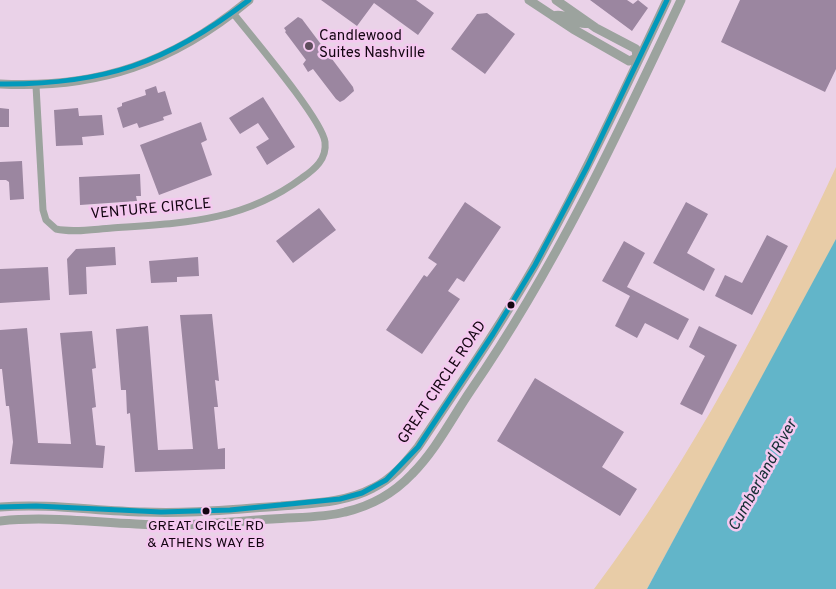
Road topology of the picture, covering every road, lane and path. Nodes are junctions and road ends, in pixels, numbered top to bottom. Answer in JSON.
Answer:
{"nodes":[{"id":1,"x":249,"y":0,"type":"edge"},
{"id":2,"x":529,"y":0,"type":"edge"},
{"id":3,"x":556,"y":0,"type":"edge"},
{"id":4,"x":667,"y":0,"type":"edge"},
{"id":5,"x":681,"y":0,"type":"edge"},
{"id":6,"x":233,"y":13,"type":"junction"},
{"id":7,"x":553,"y":16,"type":"junction"},
{"id":8,"x":589,"y":23,"type":"junction"},
{"id":9,"x":638,"y":59,"type":"junction"},
{"id":10,"x":650,"y":65,"type":"junction"},
{"id":11,"x":0,"y":84,"type":"edge"},
{"id":12,"x":36,"y":86,"type":"junction"},
{"id":13,"x":0,"y":507,"type":"edge"},
{"id":14,"x":0,"y":520,"type":"edge"}],
"edges":[{"from":1,"to":6,"type":"street"},
{"from":2,"to":7,"type":"street"},
{"from":3,"to":8,"type":"street"},
{"from":4,"to":9,"type":"street","name":"GREAT CIRCLE ROAD"},
{"from":5,"to":10,"type":"street","name":"GREAT CIRCLE ROAD"},
{"from":6,"to":12,"type":"street"},
{"from":6,"to":12,"type":"street","name":"VENTURE CIRCLE"},
{"from":7,"to":8,"type":"street"},
{"from":7,"to":9,"type":"street"},
{"from":8,"to":9,"type":"street"},
{"from":9,"to":10,"type":"street"},
{"from":9,"to":13,"type":"street","name":"GREAT CIRCLE ROAD"},
{"from":10,"to":14,"type":"street","name":"GREAT CIRCLE ROAD"},
{"from":11,"to":12,"type":"street"}]}
